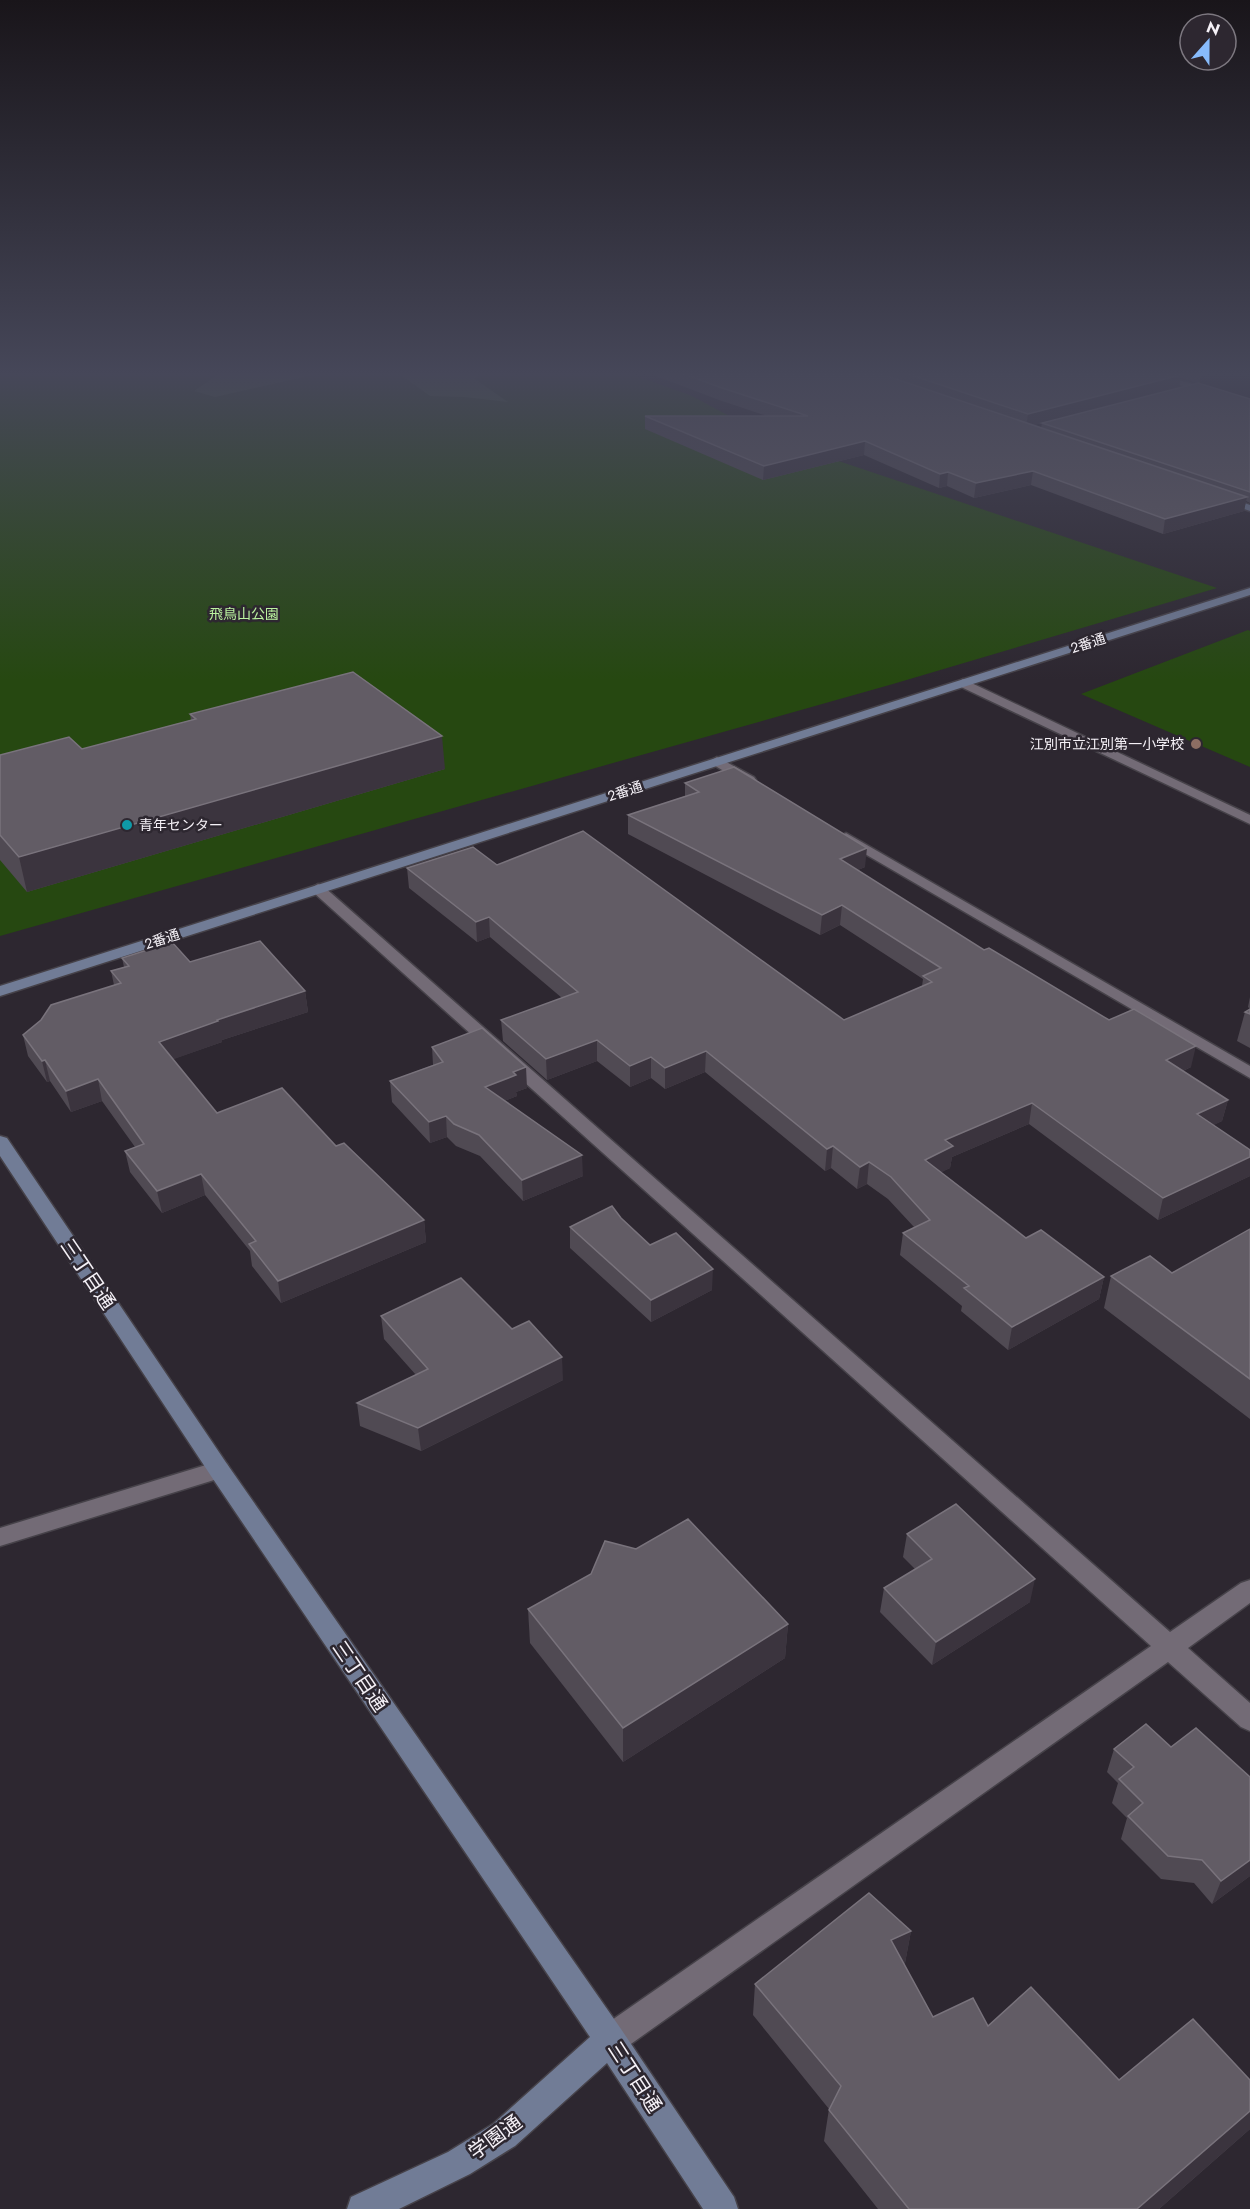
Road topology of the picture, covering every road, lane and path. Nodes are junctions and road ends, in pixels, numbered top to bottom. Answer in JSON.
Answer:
{"nodes":[{"id":1,"x":1216,"y":496,"type":"edge"},
{"id":2,"x":1250,"y":508,"type":"edge"},
{"id":3,"x":1250,"y":591,"type":"edge"},
{"id":4,"x":963,"y":682,"type":"junction"},
{"id":5,"x":717,"y":761,"type":"junction"},
{"id":6,"x":758,"y":785,"type":"edge"},
{"id":7,"x":1250,"y":820,"type":"edge"},
{"id":8,"x":830,"y":827,"type":"edge"},
{"id":9,"x":318,"y":889,"type":"junction"},
{"id":10,"x":0,"y":991,"type":"edge"},
{"id":11,"x":1250,"y":1073,"type":"edge"},
{"id":12,"x":0,"y":1142,"type":"edge"},
{"id":13,"x":219,"y":1470,"type":"junction"},
{"id":14,"x":0,"y":1537,"type":"edge"},
{"id":15,"x":1250,"y":1590,"type":"edge"},
{"id":16,"x":1168,"y":1647,"type":"junction"},
{"id":17,"x":1250,"y":1719,"type":"edge"},
{"id":18,"x":610,"y":2040,"type":"junction"},
{"id":19,"x":363,"y":2209,"type":"edge"},
{"id":20,"x":722,"y":2209,"type":"edge"}],
"edges":[{"from":1,"to":2,"type":"street"},
{"from":3,"to":4,"type":"street","name":"2番通"},
{"from":4,"to":5,"type":"street","name":"2番通"},
{"from":4,"to":7,"type":"street"},
{"from":5,"to":6,"type":"street"},
{"from":5,"to":9,"type":"street","name":"2番通"},
{"from":8,"to":11,"type":"street"},
{"from":9,"to":10,"type":"street","name":"2番通"},
{"from":9,"to":16,"type":"street"},
{"from":12,"to":13,"type":"street","name":"三丁目通"},
{"from":13,"to":14,"type":"street"},
{"from":13,"to":18,"type":"street","name":"三丁目通"},
{"from":15,"to":16,"type":"street"},
{"from":16,"to":17,"type":"street"},
{"from":16,"to":18,"type":"street"},
{"from":18,"to":19,"type":"street","name":"学園通"},
{"from":18,"to":20,"type":"street","name":"三丁目通"}]}
